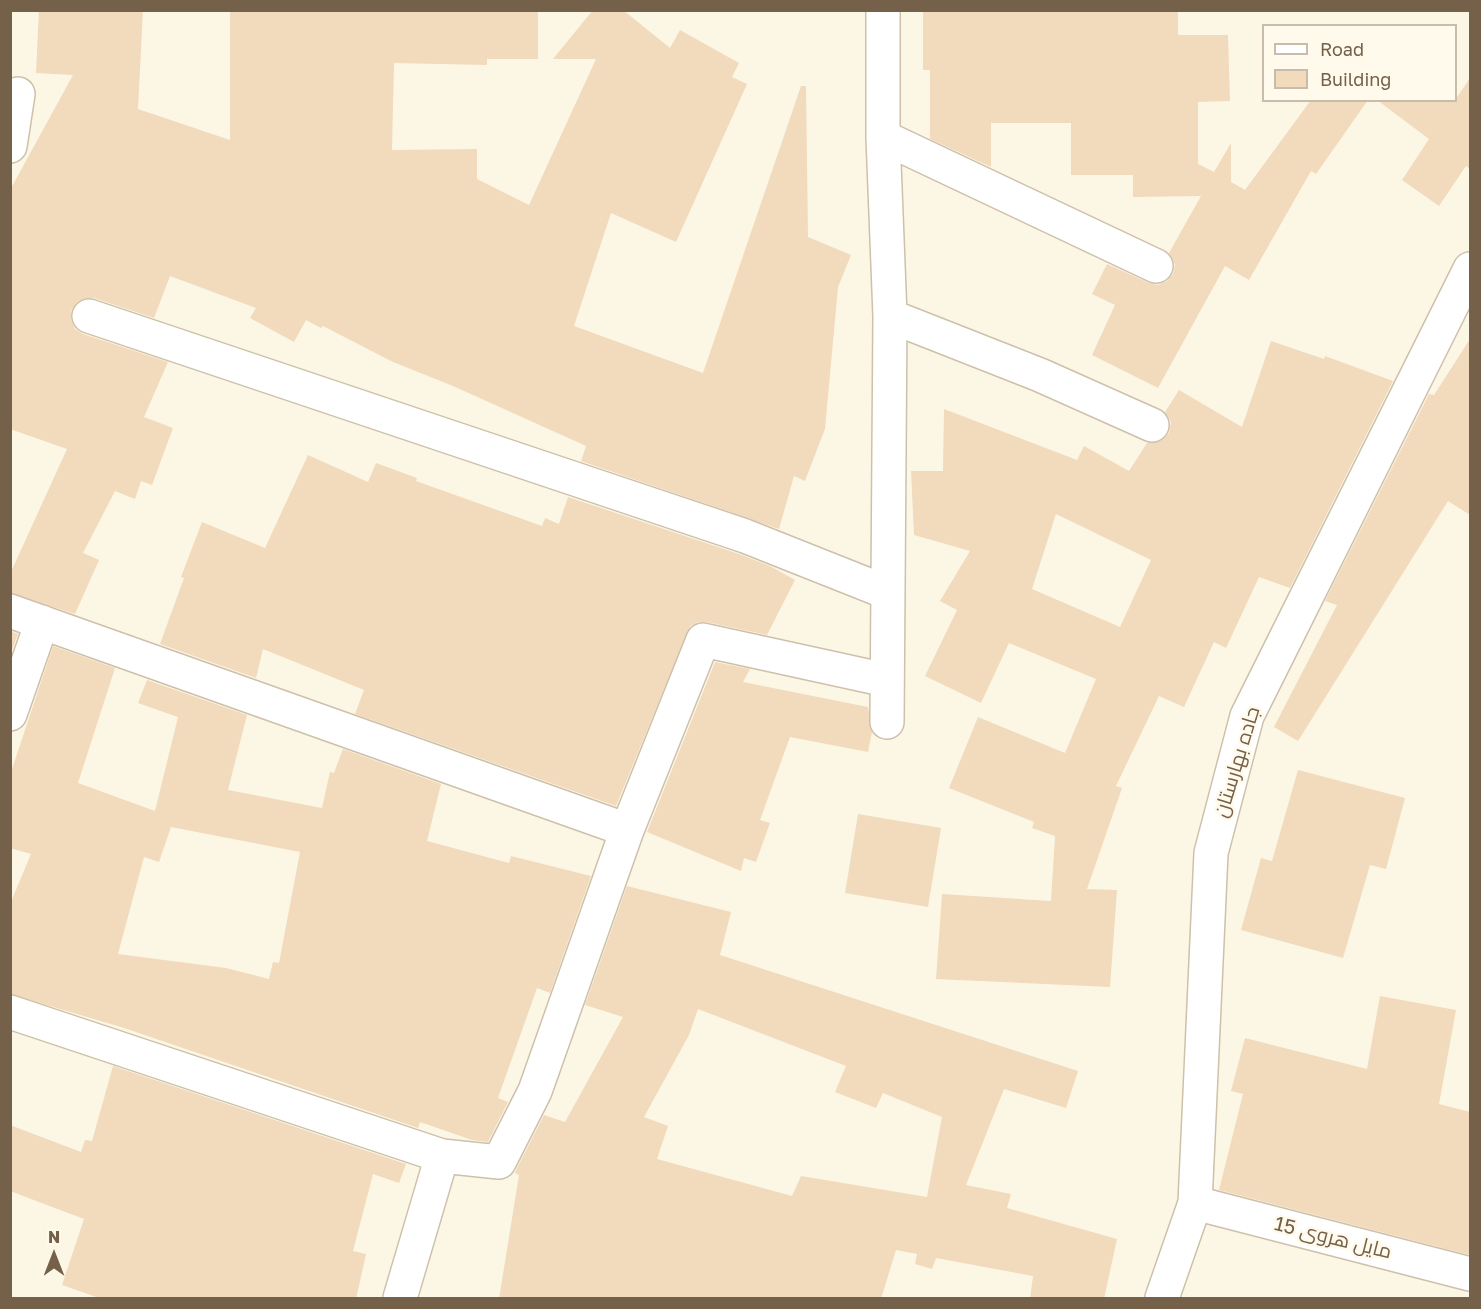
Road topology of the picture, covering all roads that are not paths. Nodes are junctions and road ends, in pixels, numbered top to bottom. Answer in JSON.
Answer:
{"nodes":[{"id":1,"x":883,"y":10,"type":"edge"},
{"id":2,"x":18,"y":94,"type":"dead end"},
{"id":3,"x":883,"y":137,"type":"junction"},
{"id":4,"x":10,"y":146,"type":"edge"},
{"id":5,"x":1156,"y":266,"type":"dead end"},
{"id":6,"x":1470,"y":269,"type":"edge"},
{"id":7,"x":89,"y":316,"type":"dead end"},
{"id":8,"x":890,"y":316,"type":"junction"},
{"id":9,"x":1152,"y":425,"type":"dead end"},
{"id":10,"x":886,"y":592,"type":"junction"},
{"id":11,"x":10,"y":611,"type":"edge"},
{"id":12,"x":42,"y":622,"type":"junction"},
{"id":13,"x":886,"y":680,"type":"junction"},
{"id":14,"x":10,"y":714,"type":"edge"},
{"id":15,"x":887,"y":722,"type":"dead end"},
{"id":16,"x":627,"y":830,"type":"junction"},
{"id":17,"x":10,"y":1012,"type":"edge"},
{"id":18,"x":442,"y":1156,"type":"junction"},
{"id":19,"x":1195,"y":1203,"type":"junction"},
{"id":20,"x":1470,"y":1274,"type":"edge"},
{"id":21,"x":400,"y":1299,"type":"edge"},
{"id":22,"x":1162,"y":1299,"type":"edge"}],
"edges":[{"from":1,"to":3,"type":"street"},
{"from":2,"to":4,"type":"street"},
{"from":3,"to":5,"type":"street"},
{"from":3,"to":8,"type":"street"},
{"from":6,"to":19,"type":"street","name":"جاده بهارستان"},
{"from":7,"to":10,"type":"street"},
{"from":8,"to":9,"type":"street"},
{"from":8,"to":10,"type":"street"},
{"from":10,"to":13,"type":"street"},
{"from":11,"to":12,"type":"street"},
{"from":12,"to":14,"type":"street"},
{"from":12,"to":16,"type":"street"},
{"from":13,"to":15,"type":"street"},
{"from":13,"to":16,"type":"street"},
{"from":16,"to":18,"type":"street"},
{"from":17,"to":18,"type":"street"},
{"from":18,"to":21,"type":"street"},
{"from":19,"to":20,"type":"street","name":"مایل هروی 15"},
{"from":19,"to":22,"type":"street","name":"جاده بهارستان"}]}
